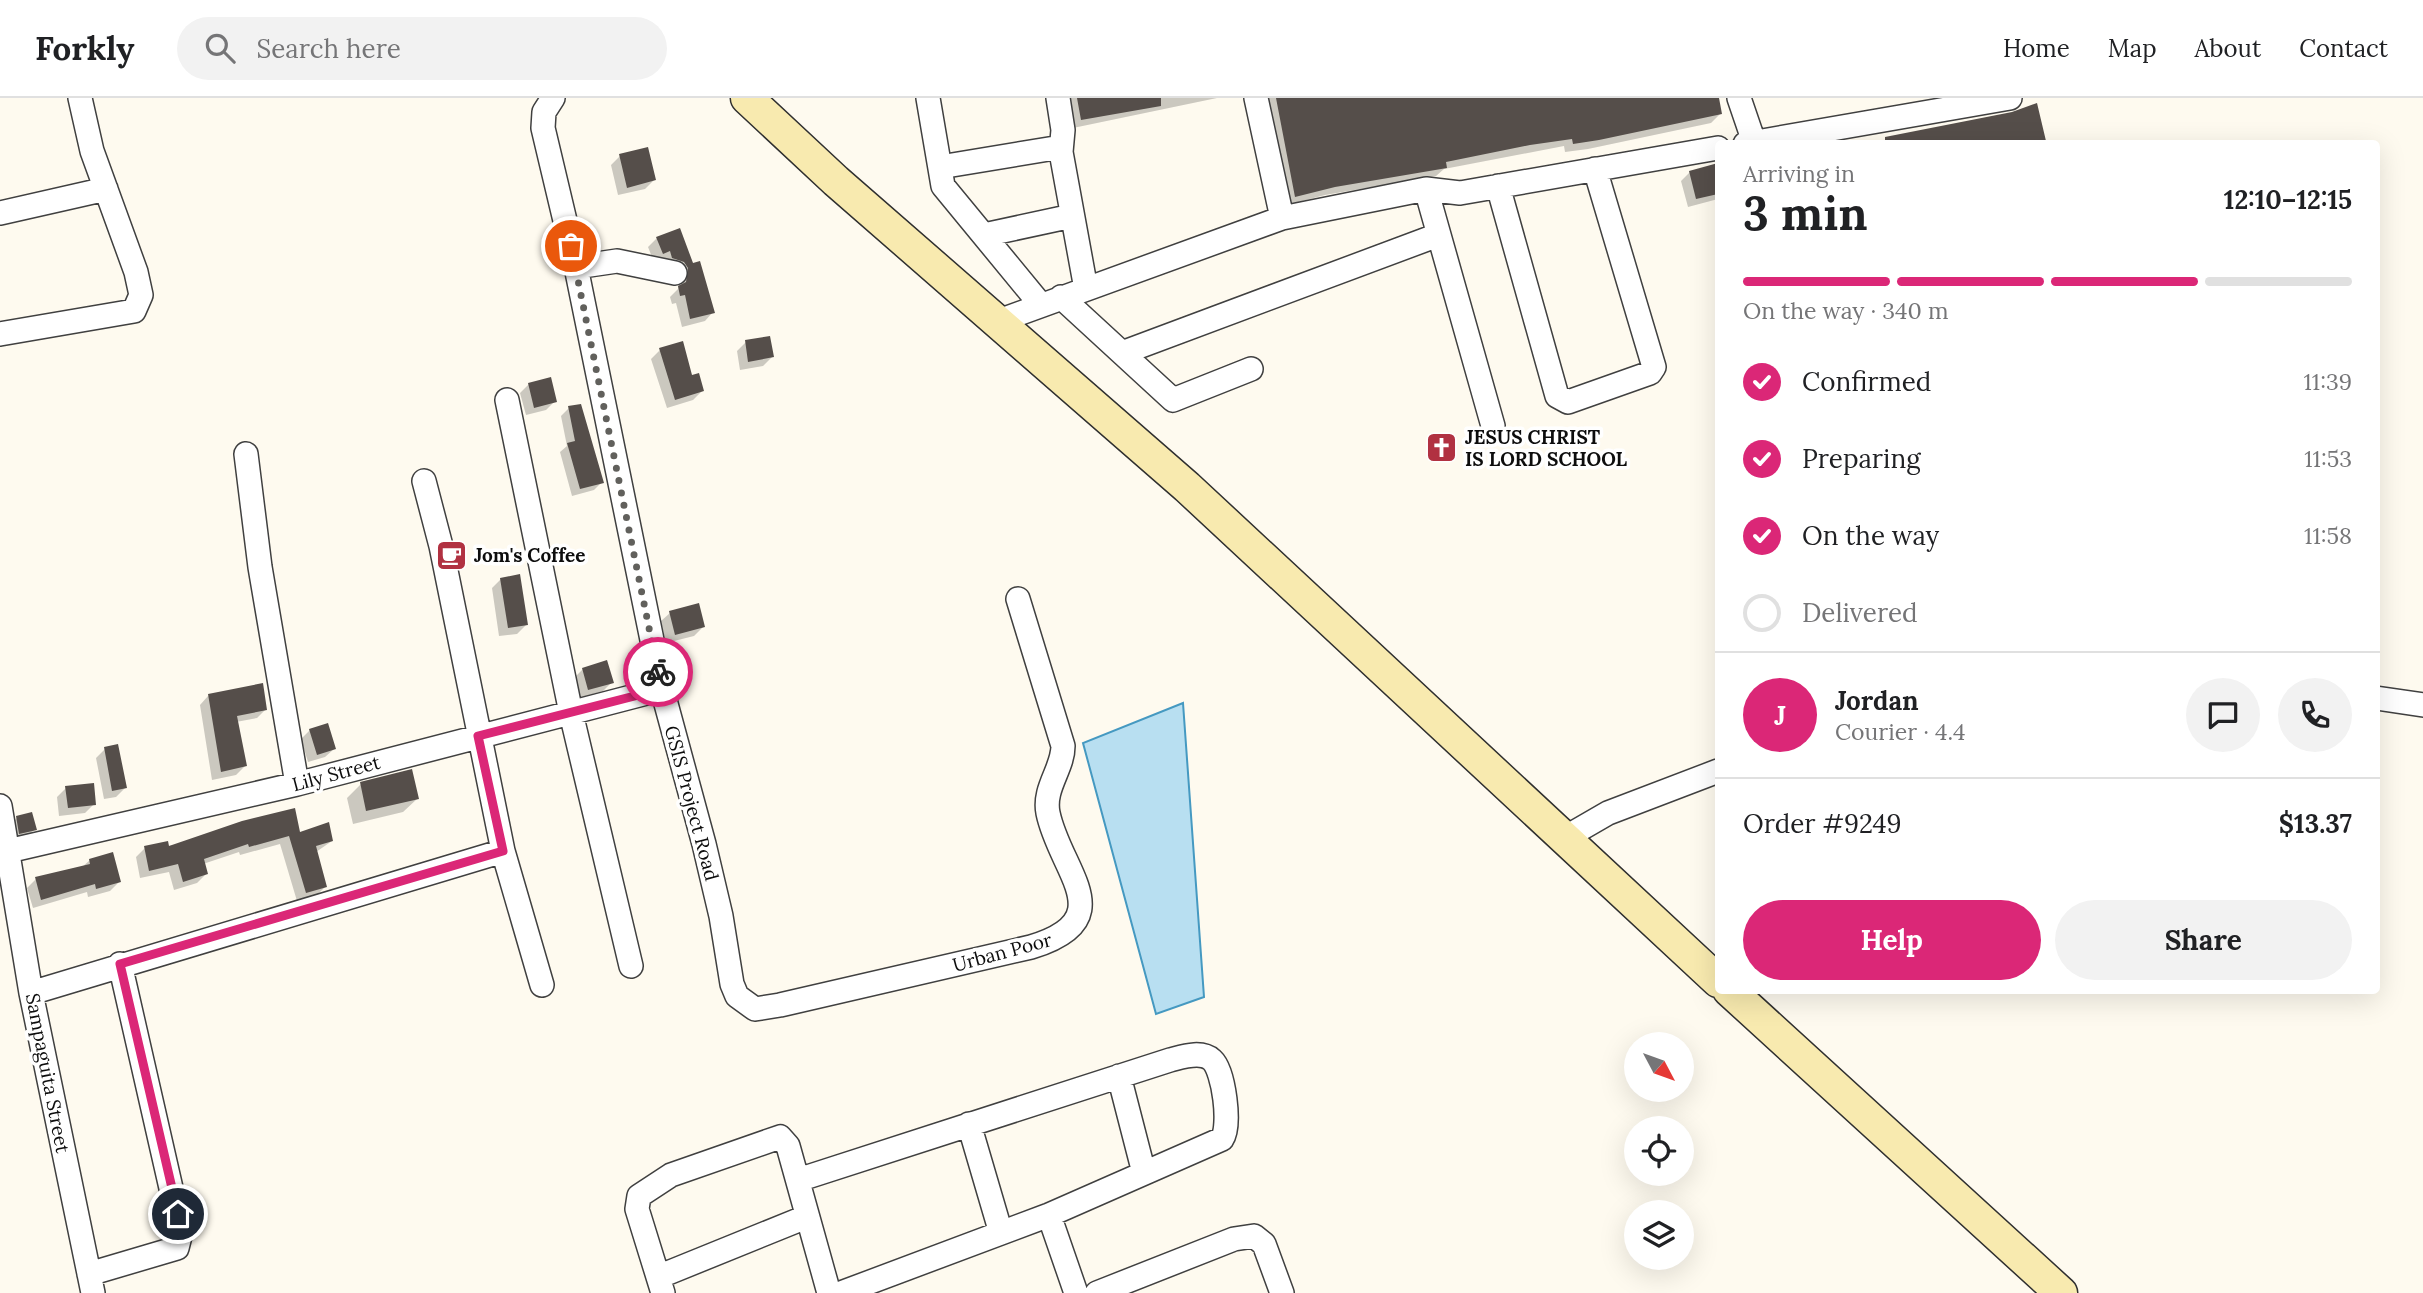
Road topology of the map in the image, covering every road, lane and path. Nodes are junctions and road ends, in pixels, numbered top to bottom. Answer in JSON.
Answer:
{"nodes":[{"id":1,"x":80,"y":98,"type":"edge"},
{"id":2,"x":553,"y":98,"type":"edge"},
{"id":3,"x":747,"y":98,"type":"edge"},
{"id":4,"x":930,"y":98,"type":"edge"},
{"id":5,"x":1058,"y":98,"type":"edge"},
{"id":6,"x":1256,"y":98,"type":"edge"},
{"id":7,"x":1740,"y":98,"type":"edge"},
{"id":8,"x":2010,"y":98,"type":"edge"},
{"id":9,"x":1801,"y":139,"type":"edge"},
{"id":10,"x":1749,"y":140,"type":"edge"},
{"id":11,"x":1061,"y":147,"type":"junction"},
{"id":12,"x":1715,"y":149,"type":"edge"},
{"id":13,"x":940,"y":167,"type":"junction"},
{"id":14,"x":1595,"y":169,"type":"junction"},
{"id":15,"x":1498,"y":186,"type":"junction"},
{"id":16,"x":106,"y":189,"type":"junction"},
{"id":17,"x":1426,"y":189,"type":"junction"},
{"id":18,"x":0,"y":213,"type":"edge"},
{"id":19,"x":1072,"y":216,"type":"junction"},
{"id":20,"x":1282,"y":218,"type":"junction"},
{"id":21,"x":984,"y":235,"type":"junction"},
{"id":22,"x":1438,"y":235,"type":"junction"},
{"id":23,"x":576,"y":267,"type":"junction"},
{"id":24,"x":674,"y":273,"type":"dead end"},
{"id":25,"x":1086,"y":289,"type":"junction"},
{"id":26,"x":1051,"y":301,"type":"junction"},
{"id":27,"x":996,"y":322,"type":"junction"},
{"id":28,"x":0,"y":334,"type":"edge"},
{"id":29,"x":1122,"y":353,"type":"junction"},
{"id":30,"x":1251,"y":369,"type":"dead end"},
{"id":31,"x":507,"y":400,"type":"dead end"},
{"id":32,"x":1493,"y":426,"type":"dead end"},
{"id":33,"x":246,"y":454,"type":"dead end"},
{"id":34,"x":424,"y":481,"type":"dead end"},
{"id":35,"x":1018,"y":599,"type":"dead end"},
{"id":36,"x":662,"y":689,"type":"junction"},
{"id":37,"x":2380,"y":699,"type":"edge"},
{"id":38,"x":2423,"y":705,"type":"edge"},
{"id":39,"x":571,"y":713,"type":"junction"},
{"id":40,"x":478,"y":736,"type":"junction"},
{"id":41,"x":1715,"y":772,"type":"edge"},
{"id":42,"x":297,"y":784,"type":"junction"},
{"id":43,"x":0,"y":806,"type":"edge"},
{"id":44,"x":1563,"y":839,"type":"junction"},
{"id":45,"x":8,"y":851,"type":"junction"},
{"id":46,"x":503,"y":851,"type":"junction"},
{"id":47,"x":120,"y":964,"type":"junction"},
{"id":48,"x":631,"y":966,"type":"dead end"},
{"id":49,"x":1715,"y":978,"type":"edge"},
{"id":50,"x":542,"y":985,"type":"dead end"},
{"id":51,"x":31,"y":993,"type":"junction"},
{"id":52,"x":1733,"y":994,"type":"edge"},
{"id":53,"x":755,"y":1009,"type":"joint"},
{"id":54,"x":1119,"y":1076,"type":"junction"},
{"id":55,"x":969,"y":1124,"type":"junction"},
{"id":56,"x":1144,"y":1173,"type":"junction"},
{"id":57,"x":798,"y":1180,"type":"junction"},
{"id":58,"x":1049,"y":1215,"type":"junction"},
{"id":59,"x":806,"y":1217,"type":"junction"},
{"id":60,"x":1001,"y":1233,"type":"junction"},
{"id":61,"x":91,"y":1284,"type":"edge"},
{"id":62,"x":660,"y":1285,"type":"edge"},
{"id":63,"x":830,"y":1293,"type":"edge"},
{"id":64,"x":841,"y":1293,"type":"edge"},
{"id":65,"x":1076,"y":1293,"type":"edge"},
{"id":66,"x":1097,"y":1293,"type":"edge"},
{"id":67,"x":1282,"y":1293,"type":"edge"},
{"id":68,"x":2061,"y":1293,"type":"edge"}],
"edges":[{"from":1,"to":16,"type":"street"},
{"from":2,"to":23,"type":"street","name":"GSIS Project Road"},
{"from":3,"to":27,"type":"street"},
{"from":4,"to":13,"type":"street"},
{"from":5,"to":11,"type":"street"},
{"from":6,"to":20,"type":"street"},
{"from":7,"to":10,"type":"street"},
{"from":8,"to":9,"type":"street"},
{"from":11,"to":13,"type":"street"},
{"from":11,"to":19,"type":"street"},
{"from":12,"to":14,"type":"street"},
{"from":13,"to":21,"type":"street"},
{"from":14,"to":15,"type":"street"},
{"from":14,"to":15,"type":"street"},
{"from":15,"to":17,"type":"street"},
{"from":16,"to":18,"type":"street"},
{"from":16,"to":28,"type":"street"},
{"from":17,"to":20,"type":"street"},
{"from":17,"to":22,"type":"street"},
{"from":19,"to":21,"type":"street"},
{"from":19,"to":25,"type":"street"},
{"from":20,"to":25,"type":"street"},
{"from":21,"to":26,"type":"street"},
{"from":22,"to":29,"type":"street"},
{"from":22,"to":32,"type":"street"},
{"from":23,"to":24,"type":"street"},
{"from":23,"to":36,"type":"street","name":"GSIS Project Road"},
{"from":25,"to":26,"type":"street"},
{"from":26,"to":27,"type":"street"},
{"from":26,"to":29,"type":"street"},
{"from":27,"to":44,"type":"street"},
{"from":29,"to":30,"type":"street"},
{"from":31,"to":39,"type":"street"},
{"from":33,"to":42,"type":"street"},
{"from":34,"to":40,"type":"street"},
{"from":35,"to":53,"type":"street","name":"Urban Poor"},
{"from":36,"to":39,"type":"street","name":"Lily Street"},
{"from":36,"to":53,"type":"street","name":"GSIS Project Road"},
{"from":37,"to":38,"type":"street"},
{"from":39,"to":40,"type":"street","name":"Lily Street"},
{"from":39,"to":48,"type":"street"},
{"from":40,"to":42,"type":"street","name":"Lily Street"},
{"from":40,"to":46,"type":"street"},
{"from":41,"to":44,"type":"street"},
{"from":42,"to":45,"type":"street","name":"Lily Street"},
{"from":43,"to":45,"type":"street","name":"Sampaguita Street"},
{"from":44,"to":49,"type":"street"},
{"from":45,"to":51,"type":"street","name":"Sampaguita Street"},
{"from":46,"to":47,"type":"street"},
{"from":46,"to":50,"type":"street"},
{"from":47,"to":51,"type":"street"},
{"from":47,"to":61,"type":"street"},
{"from":51,"to":61,"type":"street","name":"Sampaguita Street"},
{"from":52,"to":68,"type":"street"},
{"from":54,"to":55,"type":"street"},
{"from":54,"to":56,"type":"street"},
{"from":54,"to":56,"type":"street"},
{"from":55,"to":57,"type":"street"},
{"from":55,"to":60,"type":"street"},
{"from":56,"to":58,"type":"street"},
{"from":57,"to":59,"type":"street"},
{"from":57,"to":62,"type":"street"},
{"from":58,"to":60,"type":"street"},
{"from":58,"to":65,"type":"street"},
{"from":59,"to":62,"type":"street"},
{"from":59,"to":63,"type":"street"},
{"from":60,"to":64,"type":"street"},
{"from":66,"to":67,"type":"street"}]}
